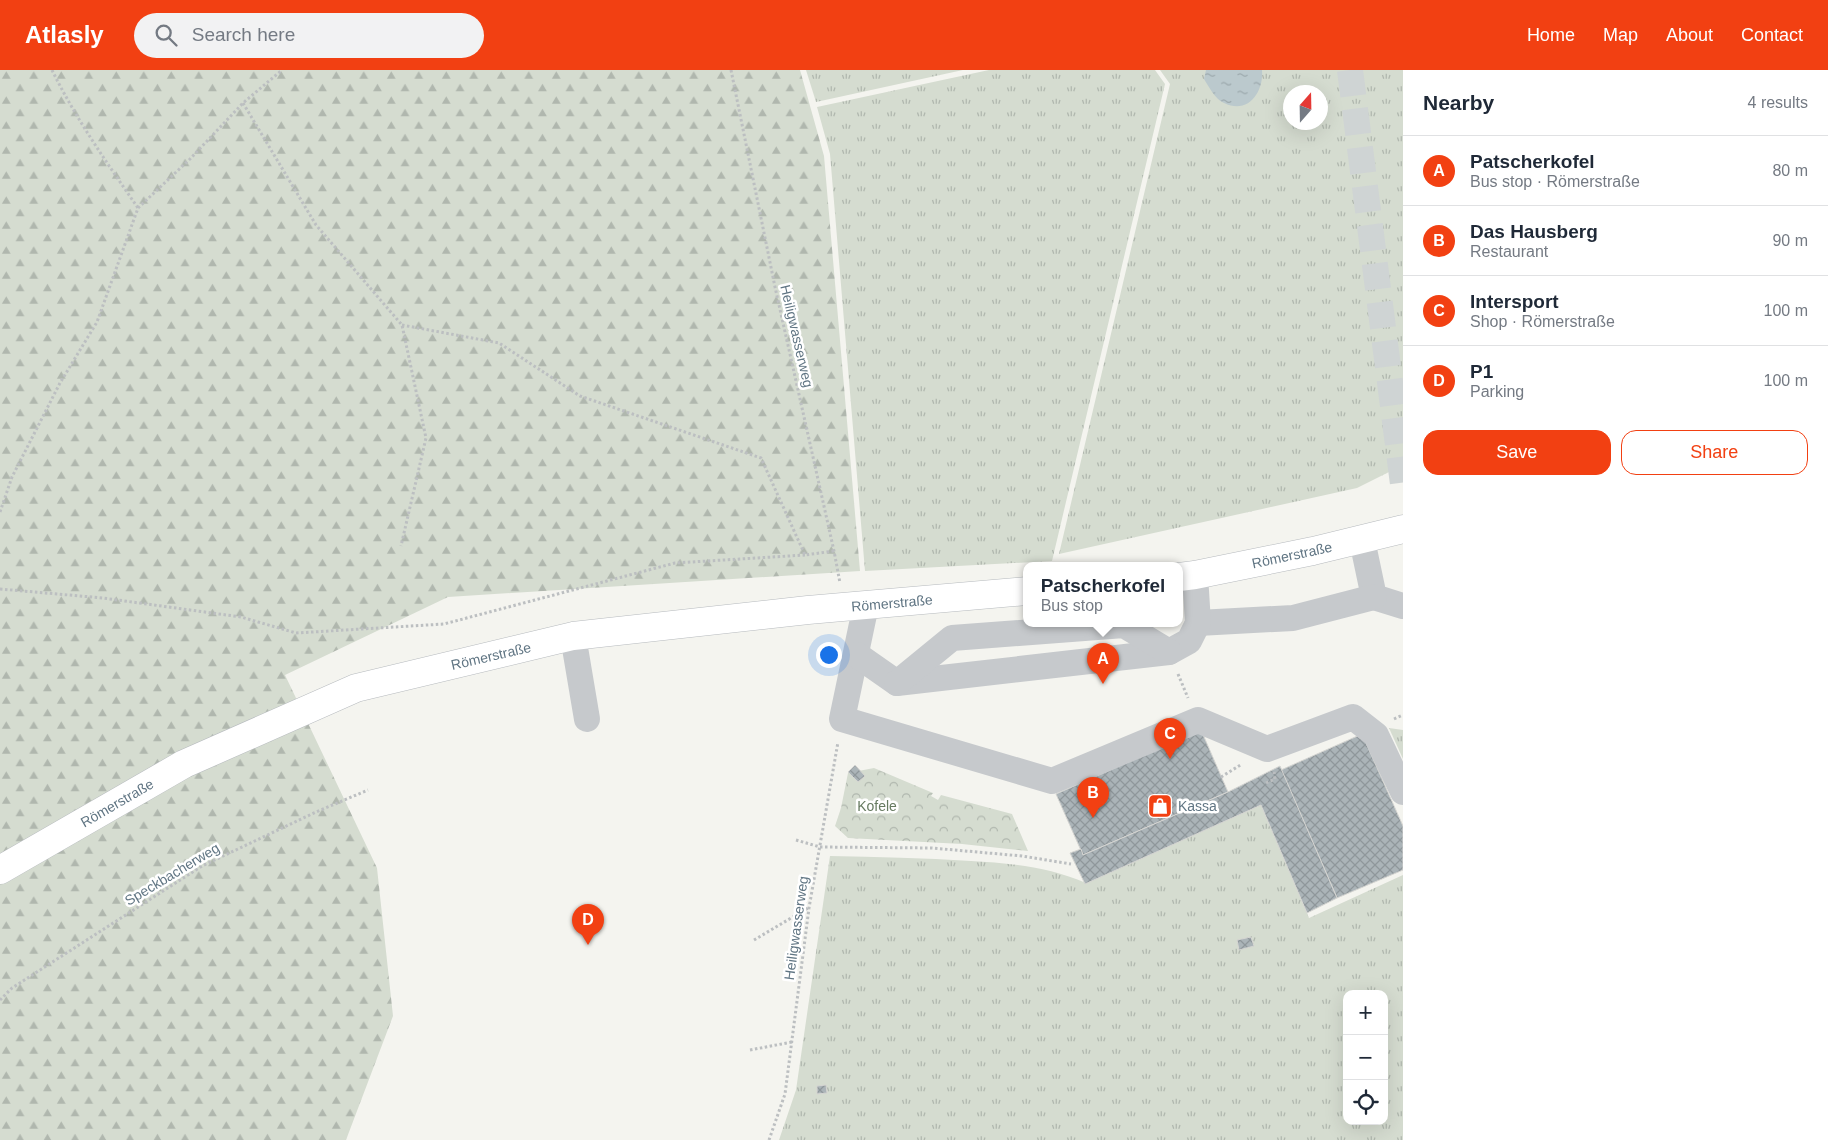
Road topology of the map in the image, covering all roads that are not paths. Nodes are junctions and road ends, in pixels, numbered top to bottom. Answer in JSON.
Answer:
{"nodes":[{"id":1,"x":1403,"y":528,"type":"edge"},
{"id":2,"x":1362,"y":540,"type":"junction"},
{"id":3,"x":1187,"y":576,"type":"edge"},
{"id":4,"x":1023,"y":591,"type":"edge"},
{"id":5,"x":1374,"y":597,"type":"junction"},
{"id":6,"x":855,"y":606,"type":"junction"},
{"id":7,"x":1403,"y":606,"type":"edge"},
{"id":8,"x":1198,"y":623,"type":"junction"},
{"id":9,"x":1098,"y":627,"type":"edge"},
{"id":10,"x":1127,"y":627,"type":"edge"},
{"id":11,"x":573,"y":636,"type":"junction"},
{"id":12,"x":1169,"y":652,"type":"junction"},
{"id":13,"x":857,"y":655,"type":"junction"},
{"id":14,"x":897,"y":683,"type":"junction"},
{"id":15,"x":587,"y":719,"type":"dead end"},
{"id":16,"x":1403,"y":792,"type":"edge"},
{"id":17,"x":0,"y":870,"type":"edge"}],
"edges":[{"from":1,"to":2,"type":"main road","name":"Römerstraße"},
{"from":2,"to":3,"type":"main road","name":"Römerstraße"},
{"from":2,"to":5,"type":"lane"},
{"from":3,"to":8,"type":"lane"},
{"from":4,"to":6,"type":"main road","name":"Römerstraße"},
{"from":5,"to":7,"type":"lane"},
{"from":5,"to":8,"type":"lane"},
{"from":6,"to":11,"type":"main road","name":"Römerstraße"},
{"from":6,"to":13,"type":"lane"},
{"from":8,"to":12,"type":"lane"},
{"from":9,"to":14,"type":"lane"},
{"from":10,"to":12,"type":"lane"},
{"from":11,"to":15,"type":"lane"},
{"from":11,"to":17,"type":"main road","name":"Römerstraße"},
{"from":12,"to":14,"type":"lane"},
{"from":13,"to":14,"type":"lane"},
{"from":13,"to":16,"type":"lane"}]}
